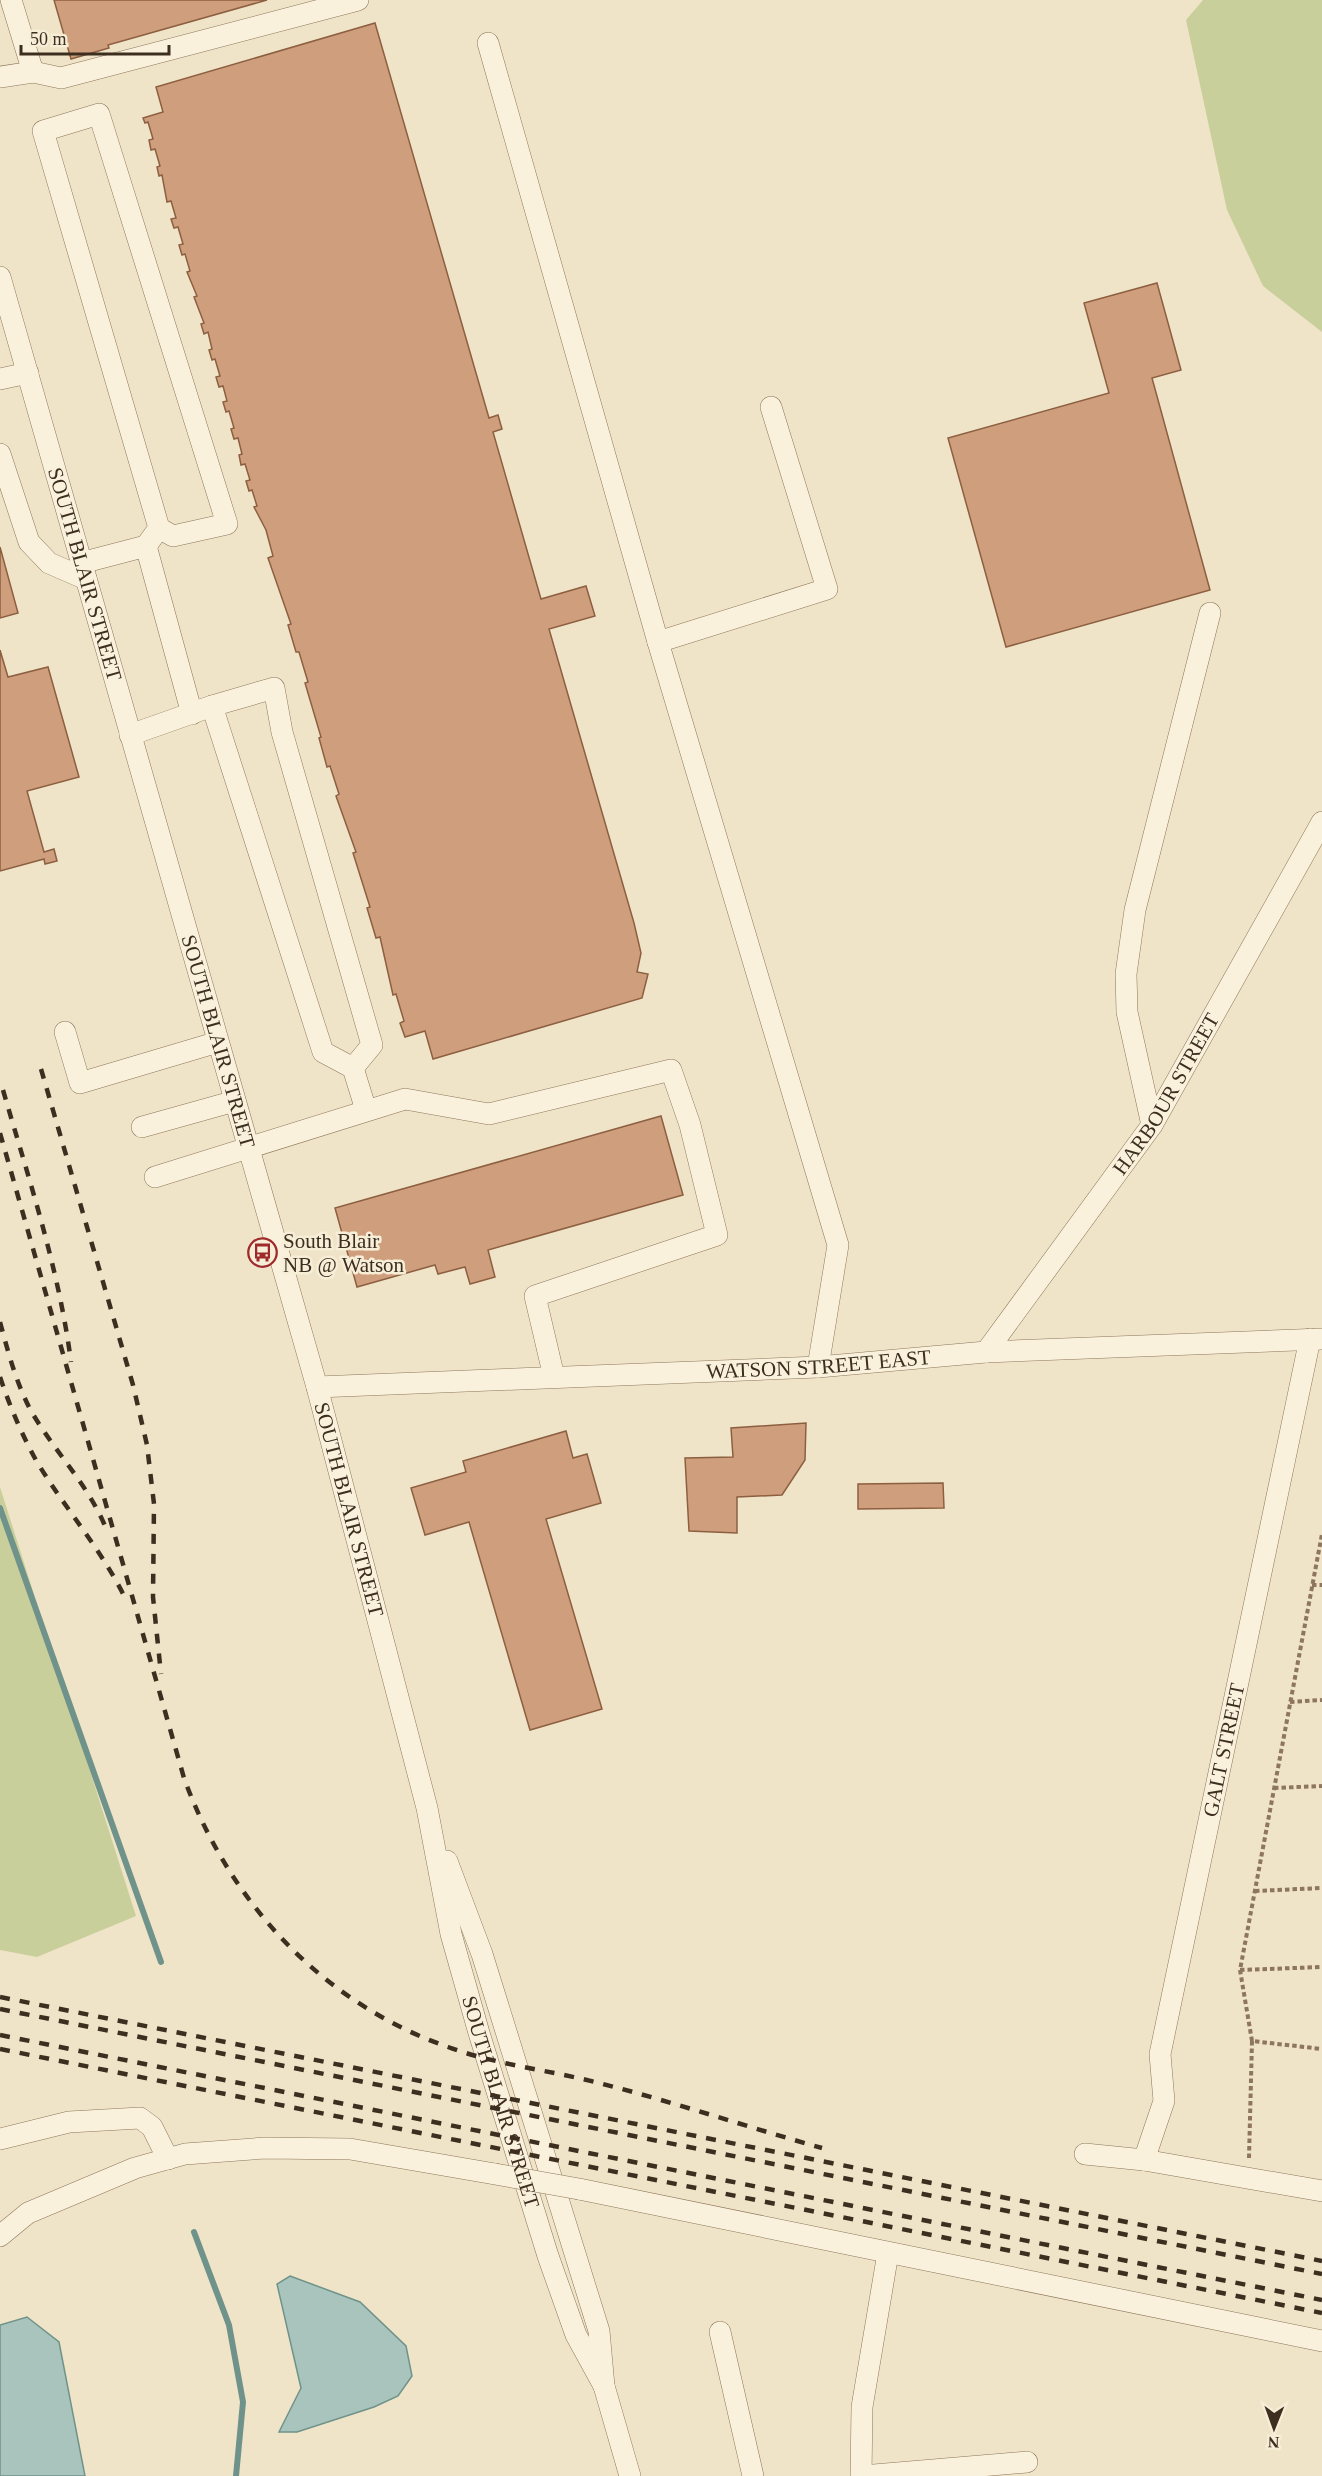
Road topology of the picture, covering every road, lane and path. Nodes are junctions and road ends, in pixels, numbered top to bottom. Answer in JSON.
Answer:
{"nodes":[{"id":1,"x":11,"y":0,"type":"edge"},
{"id":2,"x":358,"y":0,"type":"edge"},
{"id":3,"x":488,"y":43,"type":"dead end"},
{"id":4,"x":33,"y":72,"type":"junction"},
{"id":5,"x":0,"y":77,"type":"edge"},
{"id":6,"x":0,"y":277,"type":"edge"},
{"id":7,"x":28,"y":373,"type":"junction"},
{"id":8,"x":0,"y":380,"type":"edge"},
{"id":9,"x":771,"y":407,"type":"dead end"},
{"id":10,"x":0,"y":454,"type":"edge"},
{"id":11,"x":159,"y":528,"type":"junction"},
{"id":12,"x":146,"y":546,"type":"junction"},
{"id":13,"x":84,"y":571,"type":"junction"},
{"id":14,"x":1210,"y":613,"type":"dead end"},
{"id":15,"x":658,"y":642,"type":"junction"},
{"id":16,"x":212,"y":706,"type":"junction"},
{"id":17,"x":192,"y":714,"type":"junction"},
{"id":18,"x":130,"y":735,"type":"junction"},
{"id":19,"x":1322,"y":822,"type":"edge"},
{"id":20,"x":64,"y":1032,"type":"dead end"},
{"id":21,"x":218,"y":1042,"type":"junction"},
{"id":22,"x":353,"y":1068,"type":"junction"},
{"id":23,"x":235,"y":1101,"type":"junction"},
{"id":24,"x":366,"y":1110,"type":"junction"},
{"id":25,"x":1152,"y":1125,"type":"junction"},
{"id":26,"x":141,"y":1127,"type":"dead end"},
{"id":27,"x":249,"y":1149,"type":"junction"},
{"id":28,"x":155,"y":1177,"type":"dead end"},
{"id":29,"x":1316,"y":1339,"type":"edge"},
{"id":30,"x":986,"y":1352,"type":"junction"},
{"id":31,"x":818,"y":1366,"type":"junction"},
{"id":32,"x":555,"y":1377,"type":"junction"},
{"id":33,"x":317,"y":1387,"type":"junction"},
{"id":34,"x":1322,"y":1534,"type":"edge"},
{"id":35,"x":1312,"y":1585,"type":"junction"},
{"id":36,"x":1322,"y":1585,"type":"edge"},
{"id":37,"x":1322,"y":1701,"type":"edge"},
{"id":38,"x":1290,"y":1702,"type":"junction"},
{"id":39,"x":1322,"y":1786,"type":"edge"},
{"id":40,"x":1274,"y":1788,"type":"junction"},
{"id":41,"x":1322,"y":1888,"type":"edge"},
{"id":42,"x":1255,"y":1891,"type":"junction"},
{"id":43,"x":1322,"y":1967,"type":"edge"},
{"id":44,"x":1240,"y":1970,"type":"junction"},
{"id":45,"x":1252,"y":2041,"type":"junction"},
{"id":46,"x":1322,"y":2049,"type":"edge"},
{"id":47,"x":0,"y":2139,"type":"edge"},
{"id":48,"x":1085,"y":2154,"type":"dead end"},
{"id":49,"x":168,"y":2158,"type":"junction"},
{"id":50,"x":1144,"y":2160,"type":"junction"},
{"id":51,"x":1248,"y":2178,"type":"junction"},
{"id":52,"x":1322,"y":2191,"type":"edge"},
{"id":53,"x":0,"y":2235,"type":"edge"},
{"id":54,"x":888,"y":2253,"type":"junction"},
{"id":55,"x":720,"y":2332,"type":"dead end"},
{"id":56,"x":1322,"y":2342,"type":"edge"},
{"id":57,"x":1027,"y":2462,"type":"dead end"},
{"id":58,"x":932,"y":2473,"type":"edge"},
{"id":59,"x":630,"y":2476,"type":"edge"},
{"id":60,"x":753,"y":2476,"type":"edge"},
{"id":61,"x":862,"y":2476,"type":"edge"}],
"edges":[{"from":1,"to":4,"type":"street"},
{"from":2,"to":4,"type":"street"},
{"from":3,"to":15,"type":"street"},
{"from":4,"to":5,"type":"street"},
{"from":6,"to":7,"type":"street","name":"SOUTH BLAIR STREET"},
{"from":7,"to":8,"type":"street"},
{"from":7,"to":13,"type":"street","name":"SOUTH BLAIR STREET"},
{"from":9,"to":15,"type":"street"},
{"from":10,"to":13,"type":"street"},
{"from":11,"to":11,"type":"street"},
{"from":11,"to":12,"type":"street"},
{"from":12,"to":13,"type":"street"},
{"from":12,"to":17,"type":"street"},
{"from":13,"to":18,"type":"street","name":"SOUTH BLAIR STREET"},
{"from":14,"to":25,"type":"street"},
{"from":15,"to":31,"type":"street"},
{"from":16,"to":17,"type":"street"},
{"from":16,"to":22,"type":"street"},
{"from":16,"to":22,"type":"street"},
{"from":17,"to":18,"type":"street"},
{"from":18,"to":21,"type":"street","name":"SOUTH BLAIR STREET"},
{"from":19,"to":25,"type":"street","name":"HARBOUR STREET"},
{"from":20,"to":21,"type":"street"},
{"from":21,"to":23,"type":"street","name":"SOUTH BLAIR STREET"},
{"from":22,"to":24,"type":"street"},
{"from":23,"to":26,"type":"street"},
{"from":23,"to":27,"type":"street","name":"SOUTH BLAIR STREET"},
{"from":24,"to":27,"type":"street"},
{"from":24,"to":32,"type":"street"},
{"from":25,"to":30,"type":"street","name":"HARBOUR STREET"},
{"from":27,"to":28,"type":"street"},
{"from":27,"to":33,"type":"street","name":"SOUTH BLAIR STREET"},
{"from":29,"to":30,"type":"street","name":"WATSON STREET EAST"},
{"from":29,"to":50,"type":"street","name":"GALT STREET"},
{"from":30,"to":31,"type":"street","name":"WATSON STREET EAST"},
{"from":31,"to":32,"type":"street","name":"WATSON STREET EAST"},
{"from":32,"to":33,"type":"street","name":"WATSON STREET EAST"},
{"from":33,"to":59,"type":"street","name":"SOUTH BLAIR STREET"},
{"from":34,"to":35,"type":"path"},
{"from":35,"to":36,"type":"path"},
{"from":35,"to":38,"type":"path"},
{"from":37,"to":38,"type":"path"},
{"from":38,"to":40,"type":"path"},
{"from":39,"to":40,"type":"path"},
{"from":40,"to":42,"type":"path"},
{"from":41,"to":42,"type":"path"},
{"from":42,"to":44,"type":"path"},
{"from":43,"to":44,"type":"path"},
{"from":44,"to":45,"type":"path"},
{"from":45,"to":46,"type":"path"},
{"from":45,"to":51,"type":"path"},
{"from":47,"to":49,"type":"street"},
{"from":48,"to":50,"type":"street"},
{"from":49,"to":53,"type":"street"},
{"from":49,"to":54,"type":"street","bridge":true},
{"from":50,"to":51,"type":"street"},
{"from":51,"to":52,"type":"street"},
{"from":54,"to":56,"type":"street"},
{"from":54,"to":61,"type":"street"},
{"from":55,"to":60,"type":"street"},
{"from":57,"to":58,"type":"street"},
{"from":58,"to":61,"type":"street"}]}
